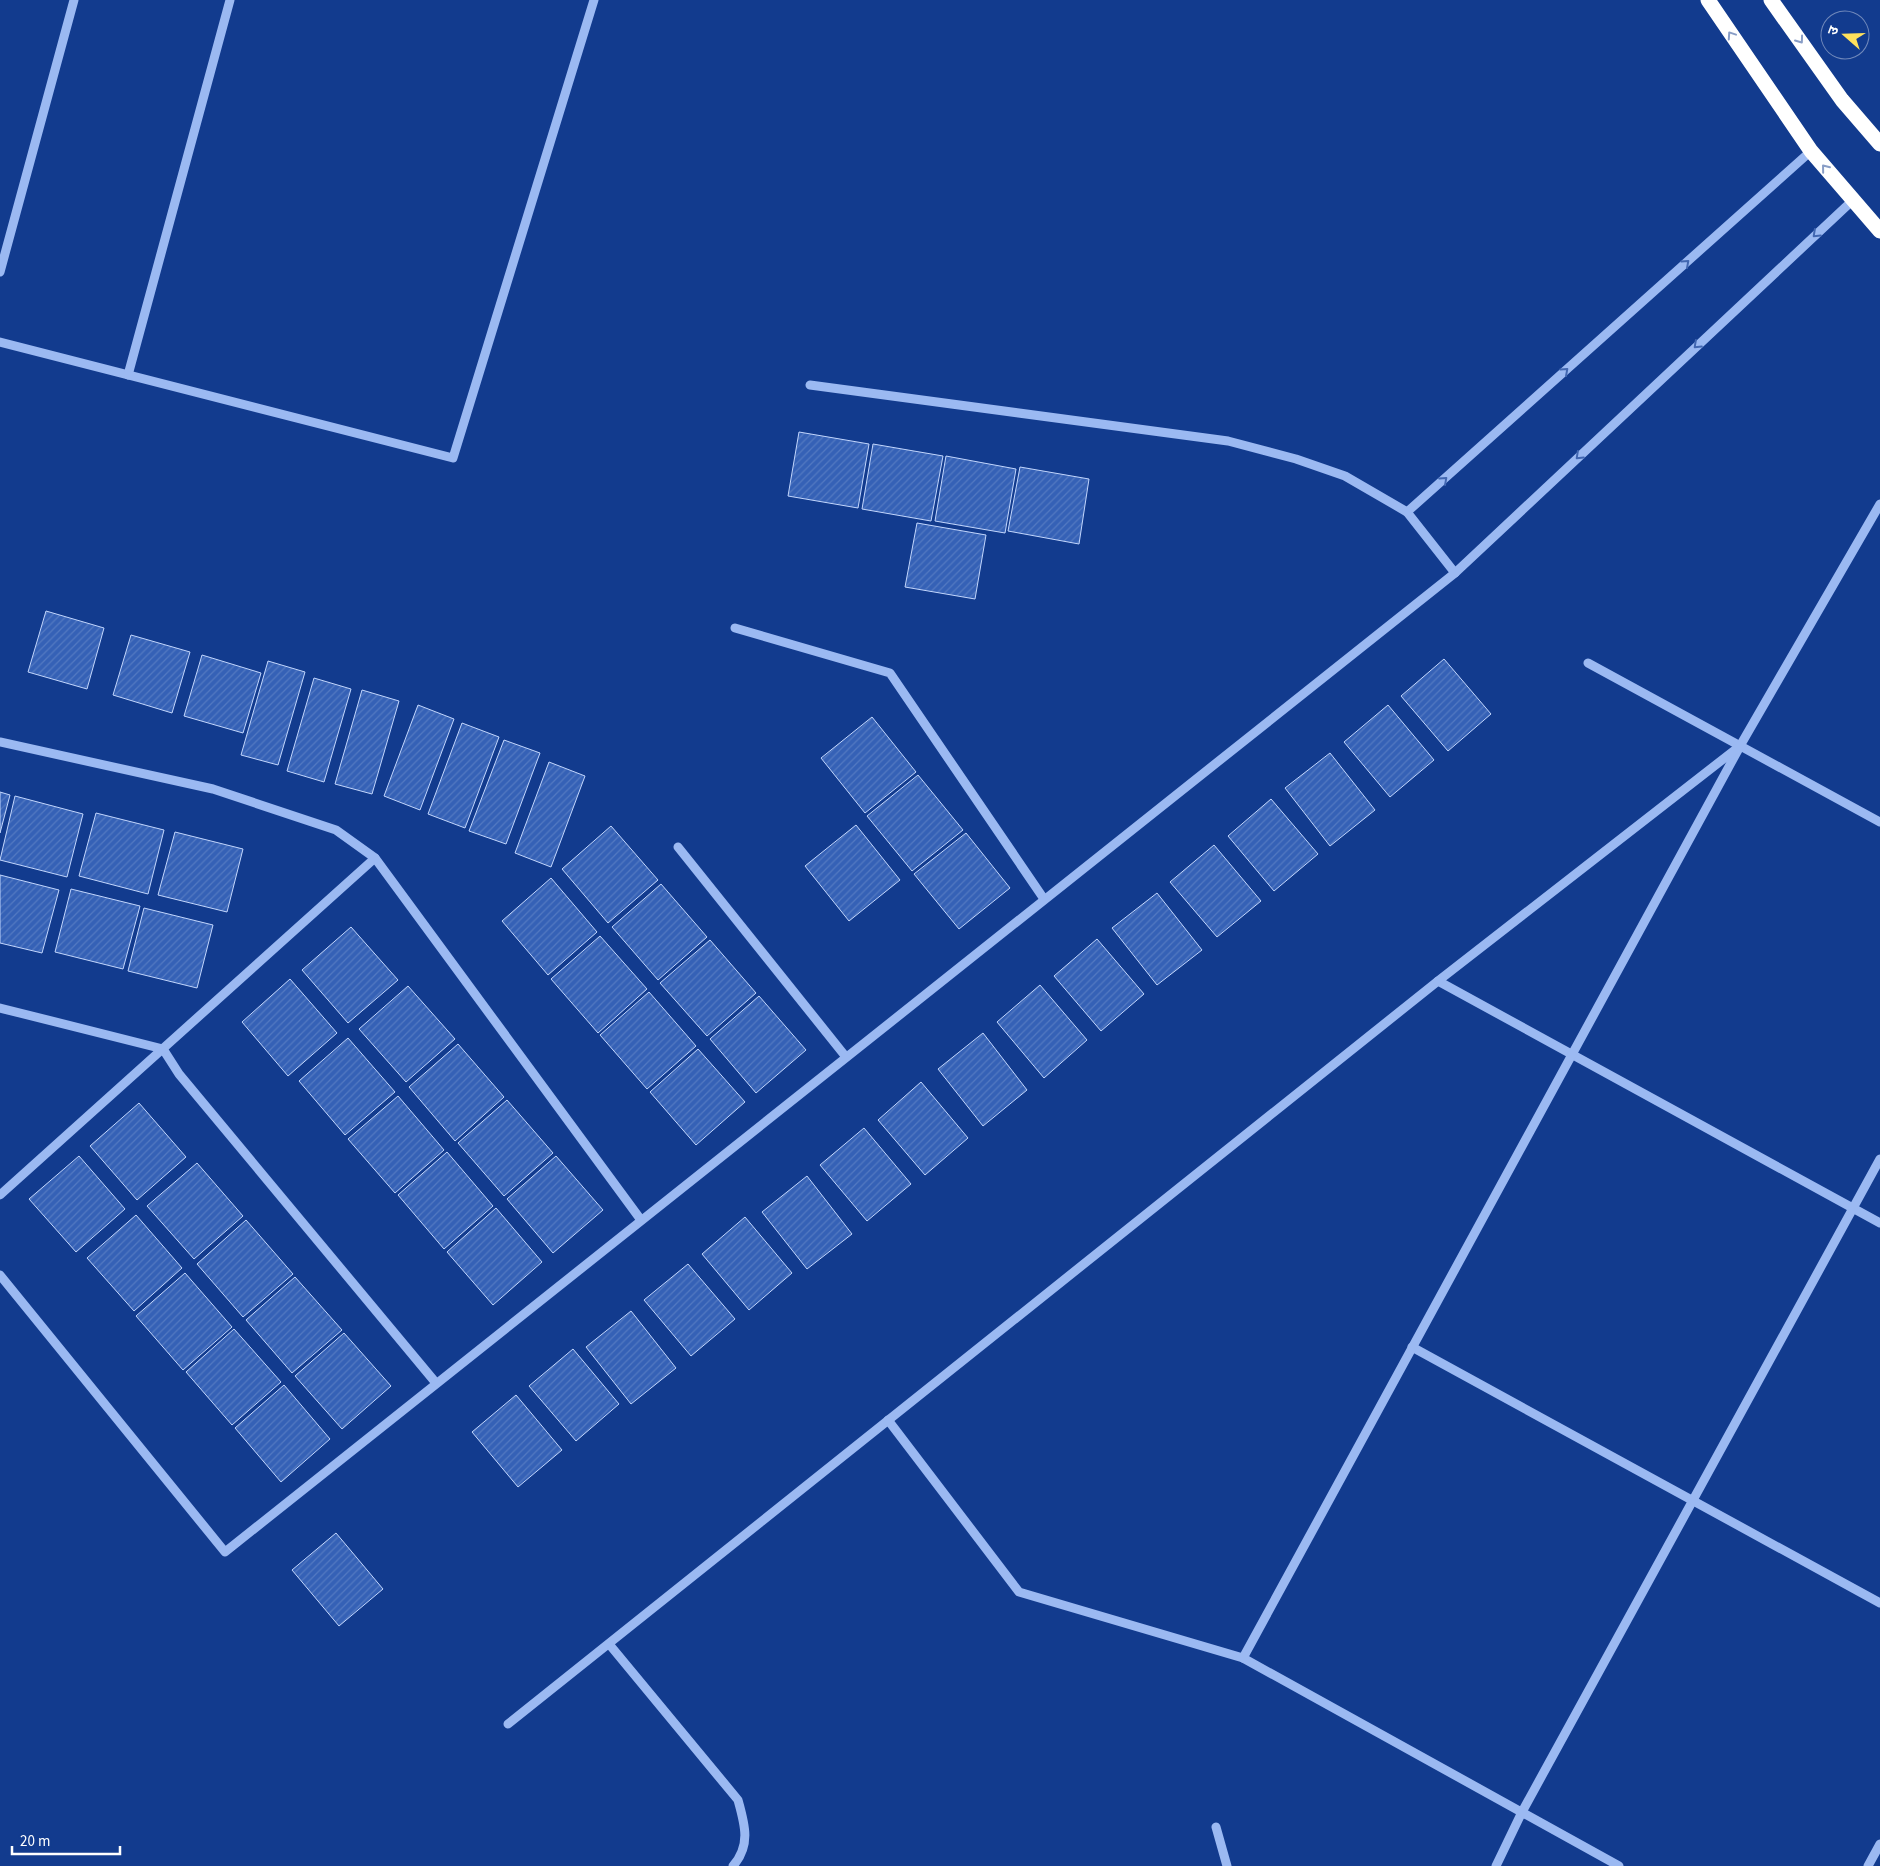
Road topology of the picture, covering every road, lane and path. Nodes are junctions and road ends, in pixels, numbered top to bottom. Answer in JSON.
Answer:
{"nodes":[{"id":1,"x":74,"y":0,"type":"edge"},
{"id":2,"x":230,"y":0,"type":"edge"},
{"id":3,"x":594,"y":0,"type":"edge"},
{"id":4,"x":1708,"y":0,"type":"edge"},
{"id":5,"x":1771,"y":0,"type":"edge"},
{"id":6,"x":1880,"y":144,"type":"edge"},
{"id":7,"x":1811,"y":151,"type":"junction"},
{"id":8,"x":1852,"y":201,"type":"junction"},
{"id":9,"x":1880,"y":231,"type":"edge"},
{"id":10,"x":0,"y":272,"type":"edge"},
{"id":11,"x":0,"y":342,"type":"edge"},
{"id":12,"x":128,"y":375,"type":"junction"},
{"id":13,"x":810,"y":385,"type":"dead end"},
{"id":14,"x":1880,"y":504,"type":"edge"},
{"id":15,"x":1407,"y":512,"type":"junction"},
{"id":16,"x":1455,"y":573,"type":"junction"},
{"id":17,"x":735,"y":628,"type":"dead end"},
{"id":18,"x":1588,"y":663,"type":"dead end"},
{"id":19,"x":0,"y":742,"type":"edge"},
{"id":20,"x":1740,"y":746,"type":"junction"},
{"id":21,"x":1880,"y":822,"type":"edge"},
{"id":22,"x":678,"y":847,"type":"dead end"},
{"id":23,"x":375,"y":858,"type":"junction"},
{"id":24,"x":1044,"y":899,"type":"junction"},
{"id":25,"x":1438,"y":981,"type":"junction"},
{"id":26,"x":0,"y":1008,"type":"edge"},
{"id":27,"x":163,"y":1048,"type":"junction"},
{"id":28,"x":1572,"y":1054,"type":"junction"},
{"id":29,"x":846,"y":1057,"type":"junction"},
{"id":30,"x":1880,"y":1159,"type":"edge"},
{"id":31,"x":0,"y":1195,"type":"edge"},
{"id":32,"x":1853,"y":1208,"type":"junction"},
{"id":33,"x":641,"y":1220,"type":"junction"},
{"id":34,"x":1880,"y":1223,"type":"edge"},
{"id":35,"x":0,"y":1275,"type":"edge"},
{"id":36,"x":1412,"y":1348,"type":"junction"},
{"id":37,"x":436,"y":1384,"type":"junction"},
{"id":38,"x":888,"y":1420,"type":"junction"},
{"id":39,"x":1693,"y":1501,"type":"junction"},
{"id":40,"x":1880,"y":1603,"type":"edge"},
{"id":41,"x":609,"y":1644,"type":"junction"},
{"id":42,"x":1243,"y":1658,"type":"junction"},
{"id":43,"x":508,"y":1724,"type":"dead end"},
{"id":44,"x":1522,"y":1812,"type":"junction"},
{"id":45,"x":1216,"y":1827,"type":"dead end"},
{"id":46,"x":1880,"y":1844,"type":"edge"},
{"id":47,"x":733,"y":1866,"type":"edge"},
{"id":48,"x":1227,"y":1866,"type":"edge"},
{"id":49,"x":1496,"y":1866,"type":"edge"},
{"id":50,"x":1619,"y":1866,"type":"edge"},
{"id":51,"x":1868,"y":1866,"type":"edge"}],
"edges":[{"from":1,"to":10,"type":"street"},
{"from":2,"to":12,"type":"street"},
{"from":3,"to":12,"type":"street"},
{"from":7,"to":4,"type":"highway","one_way":true},
{"from":5,"to":6,"type":"highway","one_way":true},
{"from":8,"to":7,"type":"highway","one_way":true},
{"from":15,"to":7,"type":"street","one_way":true},
{"from":8,"to":9,"type":"highway"},
{"from":8,"to":16,"type":"street","one_way":true},
{"from":11,"to":12,"type":"street"},
{"from":13,"to":15,"type":"street"},
{"from":14,"to":20,"type":"street"},
{"from":15,"to":16,"type":"street"},
{"from":16,"to":24,"type":"street"},
{"from":17,"to":24,"type":"street"},
{"from":18,"to":20,"type":"street"},
{"from":19,"to":23,"type":"street"},
{"from":20,"to":21,"type":"street"},
{"from":20,"to":25,"type":"street"},
{"from":20,"to":28,"type":"street"},
{"from":22,"to":29,"type":"street"},
{"from":23,"to":27,"type":"street"},
{"from":23,"to":33,"type":"street"},
{"from":24,"to":29,"type":"street"},
{"from":25,"to":28,"type":"street"},
{"from":25,"to":38,"type":"street"},
{"from":26,"to":27,"type":"street"},
{"from":27,"to":31,"type":"street"},
{"from":27,"to":37,"type":"street"},
{"from":28,"to":32,"type":"street"},
{"from":28,"to":36,"type":"street"},
{"from":29,"to":33,"type":"street"},
{"from":30,"to":32,"type":"street"},
{"from":32,"to":34,"type":"street"},
{"from":32,"to":39,"type":"street"},
{"from":33,"to":37,"type":"street"},
{"from":35,"to":37,"type":"street"},
{"from":36,"to":39,"type":"street"},
{"from":36,"to":42,"type":"street"},
{"from":38,"to":41,"type":"street"},
{"from":38,"to":42,"type":"street"},
{"from":39,"to":40,"type":"street"},
{"from":39,"to":44,"type":"street"},
{"from":41,"to":43,"type":"street"},
{"from":41,"to":47,"type":"street"},
{"from":42,"to":44,"type":"street"},
{"from":44,"to":49,"type":"street"},
{"from":44,"to":50,"type":"street"},
{"from":45,"to":48,"type":"street"},
{"from":46,"to":51,"type":"street"}]}
